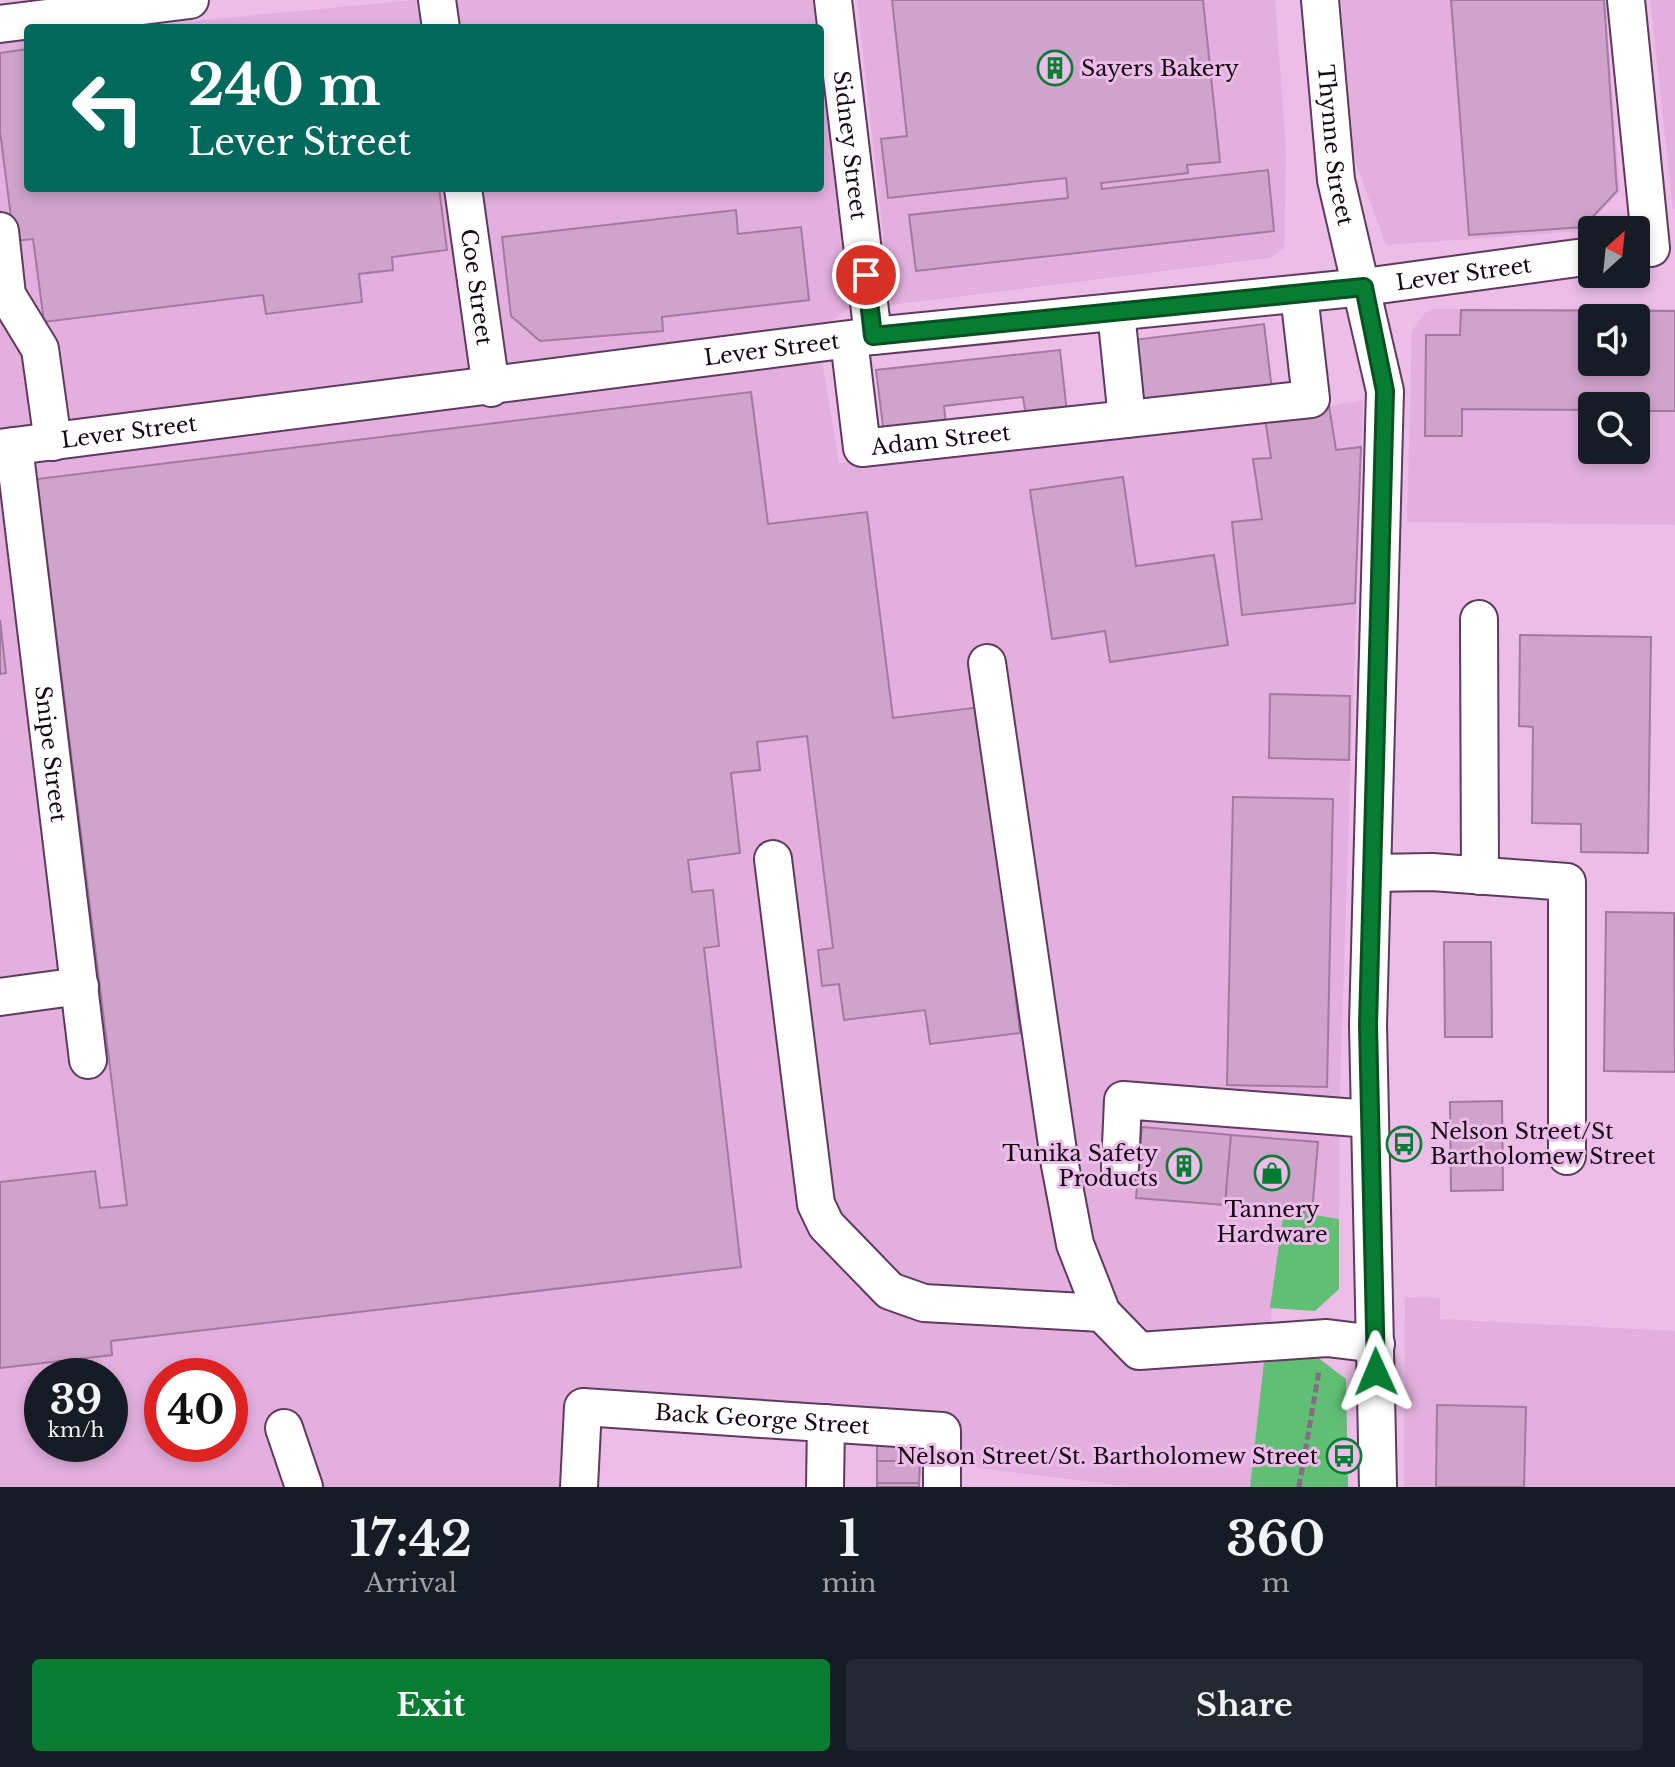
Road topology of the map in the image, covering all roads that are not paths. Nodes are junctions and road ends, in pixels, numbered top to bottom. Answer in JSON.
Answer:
{"nodes":[{"id":1,"x":190,"y":0,"type":"edge"},
{"id":2,"x":437,"y":0,"type":"edge"},
{"id":3,"x":833,"y":0,"type":"edge"},
{"id":4,"x":1320,"y":0,"type":"edge"},
{"id":5,"x":1626,"y":0,"type":"edge"},
{"id":6,"x":0,"y":24,"type":"edge"},
{"id":7,"x":440,"y":24,"type":"edge"},
{"id":8,"x":464,"y":192,"type":"edge"},
{"id":9,"x":0,"y":231,"type":"edge"},
{"id":10,"x":1654,"y":249,"type":"edge"},
{"id":11,"x":1578,"y":258,"type":"edge"},
{"id":12,"x":1364,"y":287,"type":"junction"},
{"id":13,"x":1299,"y":294,"type":"junction"},
{"id":14,"x":1116,"y":312,"type":"junction"},
{"id":15,"x":861,"y":338,"type":"junction"},
{"id":16,"x":491,"y":388,"type":"junction"},
{"id":17,"x":1127,"y":419,"type":"junction"},
{"id":18,"x":53,"y":442,"type":"junction"},
{"id":19,"x":7,"y":447,"type":"edge"},
{"id":20,"x":1479,"y":619,"type":"dead end"},
{"id":21,"x":987,"y":663,"type":"dead end"},
{"id":22,"x":773,"y":859,"type":"dead end"},
{"id":23,"x":1372,"y":873,"type":"junction"},
{"id":24,"x":1480,"y":876,"type":"junction"},
{"id":25,"x":80,"y":986,"type":"junction"},
{"id":26,"x":0,"y":997,"type":"edge"},
{"id":27,"x":88,"y":1060,"type":"dead end"},
{"id":28,"x":1370,"y":1119,"type":"junction"},
{"id":29,"x":1567,"y":1156,"type":"dead end"},
{"id":30,"x":1120,"y":1168,"type":"dead end"},
{"id":31,"x":1102,"y":1313,"type":"junction"},
{"id":32,"x":1376,"y":1344,"type":"junction"},
{"id":33,"x":826,"y":1423,"type":"junction"},
{"id":34,"x":284,"y":1428,"type":"dead end"},
{"id":35,"x":304,"y":1487,"type":"edge"},
{"id":36,"x":579,"y":1487,"type":"edge"},
{"id":37,"x":825,"y":1487,"type":"edge"},
{"id":38,"x":943,"y":1487,"type":"edge"},
{"id":39,"x":1378,"y":1487,"type":"edge"}],
"edges":[{"from":1,"to":6,"type":"street"},
{"from":2,"to":7,"type":"street"},
{"from":3,"to":15,"type":"street","name":"Sidney Street"},
{"from":4,"to":12,"type":"street","name":"Thynne Street"},
{"from":5,"to":10,"type":"street"},
{"from":8,"to":16,"type":"street","name":"Coe Street"},
{"from":9,"to":18,"type":"street"},
{"from":11,"to":12,"type":"street","name":"Lever Street"},
{"from":12,"to":13,"type":"street","name":"Lever Street"},
{"from":12,"to":23,"type":"street","name":"Thynne Street"},
{"from":13,"to":14,"type":"street","name":"Lever Street"},
{"from":13,"to":17,"type":"street","name":"Adam Street"},
{"from":14,"to":15,"type":"street","name":"Lever Street"},
{"from":14,"to":17,"type":"street"},
{"from":15,"to":16,"type":"street","name":"Lever Street"},
{"from":15,"to":17,"type":"street","name":"Adam Street"},
{"from":16,"to":18,"type":"street","name":"Lever Street"},
{"from":18,"to":19,"type":"street","name":"Lever Street"},
{"from":19,"to":25,"type":"street","name":"Snipe Street"},
{"from":20,"to":24,"type":"street"},
{"from":21,"to":31,"type":"street"},
{"from":22,"to":31,"type":"street"},
{"from":23,"to":24,"type":"street"},
{"from":23,"to":28,"type":"street","name":"Thynne Street"},
{"from":24,"to":29,"type":"street"},
{"from":25,"to":26,"type":"street"},
{"from":25,"to":27,"type":"street","name":"Snipe Street"},
{"from":28,"to":30,"type":"street"},
{"from":28,"to":32,"type":"street","name":"Thynne Street"},
{"from":31,"to":32,"type":"street"},
{"from":32,"to":39,"type":"street","name":"Thynne Street"},
{"from":33,"to":36,"type":"street","name":"Back George Street"},
{"from":33,"to":37,"type":"street"},
{"from":33,"to":38,"type":"street","name":"Back George Street"},
{"from":34,"to":35,"type":"street"}]}
